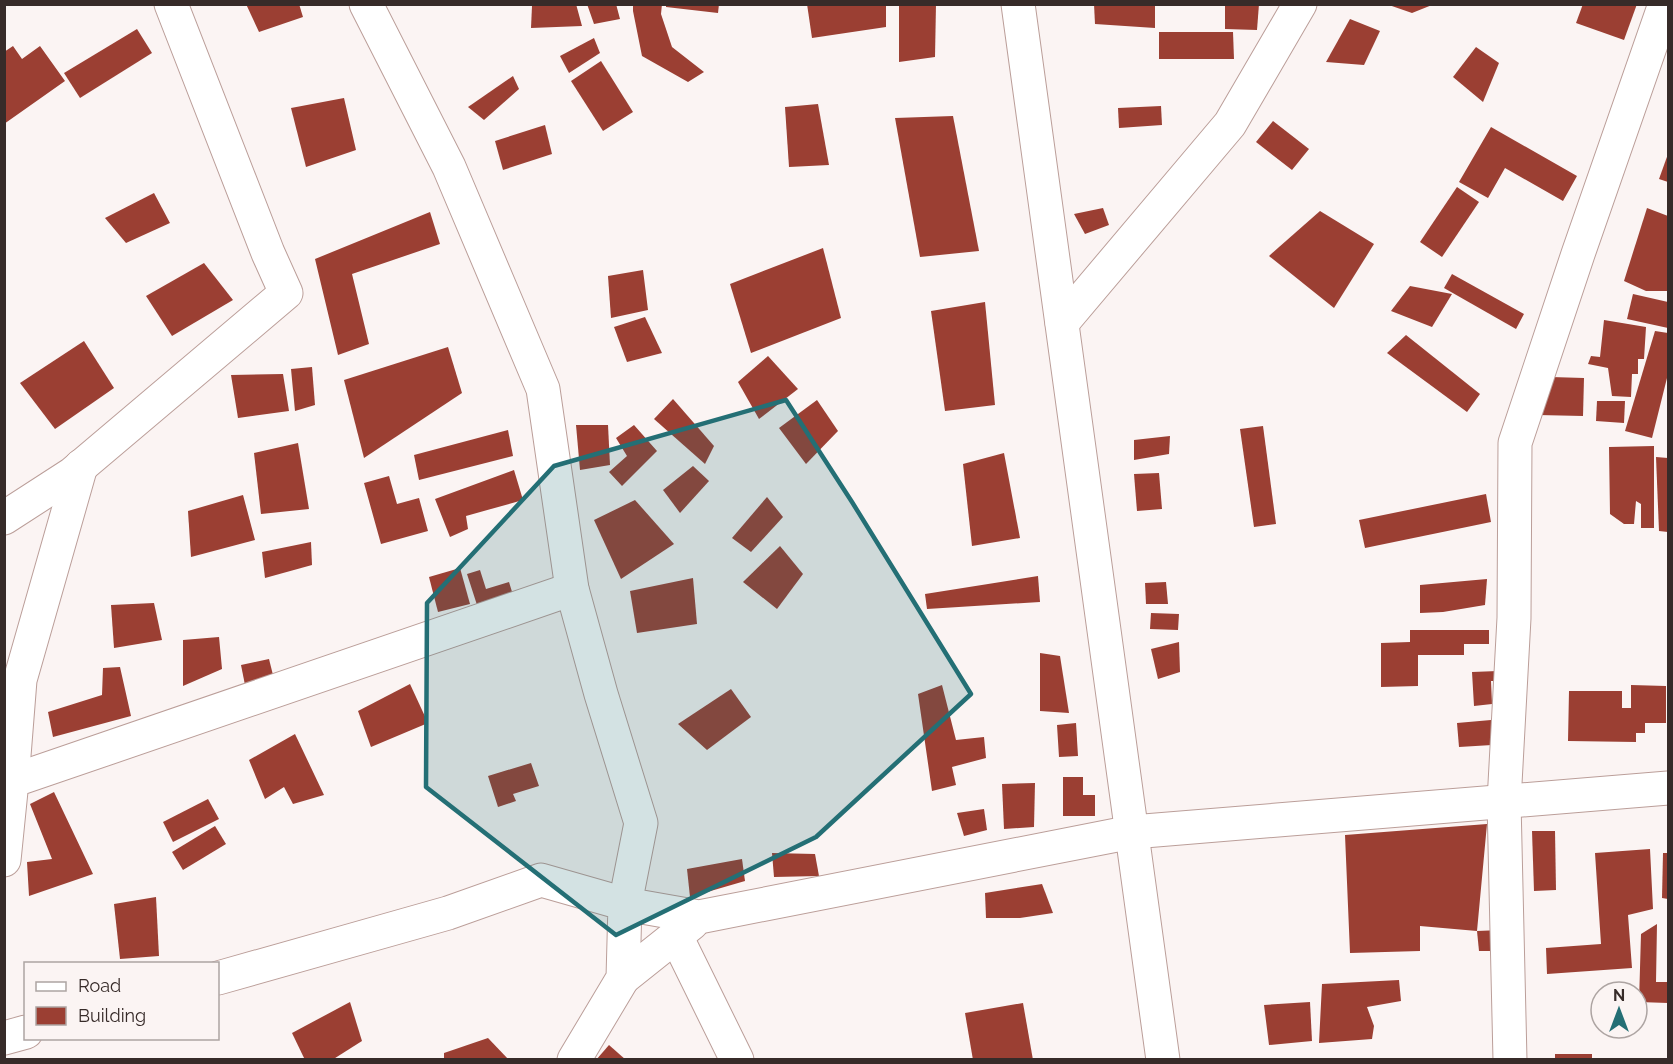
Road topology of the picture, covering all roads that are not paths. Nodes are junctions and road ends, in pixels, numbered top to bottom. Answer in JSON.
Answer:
{"nodes":[{"id":1,"x":171,"y":4,"type":"edge"},
{"id":2,"x":366,"y":4,"type":"edge"},
{"id":3,"x":1018,"y":4,"type":"edge"},
{"id":4,"x":1300,"y":4,"type":"edge"},
{"id":5,"x":1665,"y":4,"type":"edge"},
{"id":6,"x":1062,"y":323,"type":"junction"},
{"id":7,"x":81,"y":466,"type":"junction"},
{"id":8,"x":4,"y":518,"type":"edge"},
{"id":9,"x":572,"y":589,"type":"junction"},
{"id":10,"x":12,"y":781,"type":"junction"},
{"id":11,"x":1668,"y":788,"type":"edge"},
{"id":12,"x":1504,"y":802,"type":"junction"},
{"id":13,"x":1132,"y":832,"type":"junction"},
{"id":14,"x":4,"y":860,"type":"edge"},
{"id":15,"x":625,"y":903,"type":"junction"},
{"id":16,"x":687,"y":926,"type":"junction"},
{"id":17,"x":219,"y":978,"type":"edge"},
{"id":18,"x":623,"y":978,"type":"junction"},
{"id":19,"x":24,"y":1033,"type":"edge"},
{"id":20,"x":4,"y":1038,"type":"edge"},
{"id":21,"x":574,"y":1059,"type":"edge"},
{"id":22,"x":738,"y":1059,"type":"edge"},
{"id":23,"x":1163,"y":1059,"type":"edge"},
{"id":24,"x":1510,"y":1059,"type":"edge"}],
"edges":[{"from":1,"to":7,"type":"street"},
{"from":2,"to":9,"type":"street"},
{"from":3,"to":6,"type":"street"},
{"from":4,"to":6,"type":"street"},
{"from":5,"to":12,"type":"street"},
{"from":6,"to":13,"type":"street"},
{"from":7,"to":8,"type":"street"},
{"from":7,"to":10,"type":"street"},
{"from":9,"to":10,"type":"street"},
{"from":9,"to":15,"type":"street"},
{"from":10,"to":14,"type":"street"},
{"from":11,"to":12,"type":"street"},
{"from":12,"to":13,"type":"street"},
{"from":12,"to":24,"type":"street"},
{"from":13,"to":16,"type":"street"},
{"from":13,"to":23,"type":"street"},
{"from":15,"to":16,"type":"street"},
{"from":15,"to":17,"type":"street"},
{"from":15,"to":18,"type":"street"},
{"from":16,"to":18,"type":"street"},
{"from":16,"to":22,"type":"street"},
{"from":18,"to":21,"type":"street"},
{"from":19,"to":20,"type":"street"}]}
